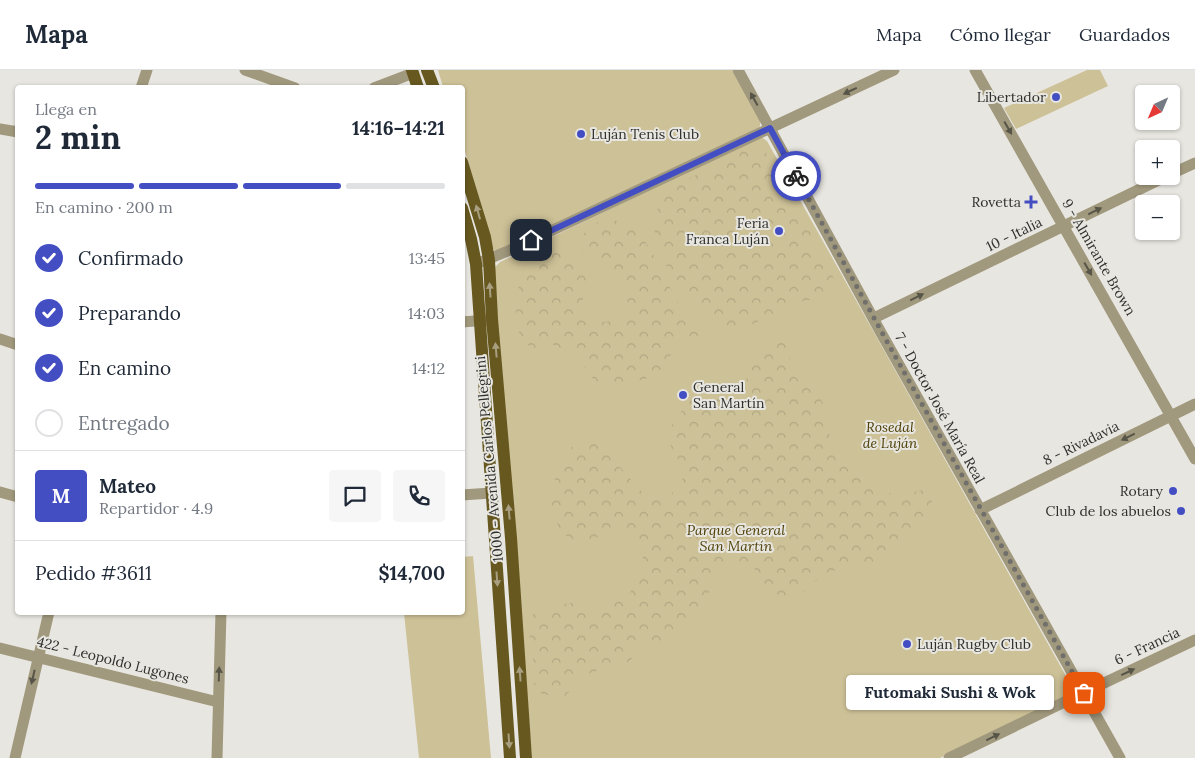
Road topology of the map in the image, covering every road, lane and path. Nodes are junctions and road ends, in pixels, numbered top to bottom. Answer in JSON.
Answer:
{"nodes":[{"id":1,"x":147,"y":70,"type":"edge"},
{"id":2,"x":245,"y":70,"type":"edge"},
{"id":3,"x":427,"y":70,"type":"edge"},
{"id":4,"x":738,"y":70,"type":"edge"},
{"id":5,"x":894,"y":70,"type":"edge"},
{"id":6,"x":975,"y":70,"type":"edge"},
{"id":7,"x":412,"y":72,"type":"edge"},
{"id":8,"x":269,"y":78,"type":"edge"},
{"id":9,"x":142,"y":85,"type":"edge"},
{"id":10,"x":287,"y":85,"type":"edge"},
{"id":11,"x":381,"y":85,"type":"edge"},
{"id":12,"x":417,"y":85,"type":"edge"},
{"id":13,"x":433,"y":85,"type":"edge"},
{"id":14,"x":770,"y":128,"type":"junction"},
{"id":15,"x":0,"y":129,"type":"edge"},
{"id":16,"x":15,"y":132,"type":"edge"},
{"id":17,"x":1195,"y":163,"type":"edge"},
{"id":18,"x":1180,"y":170,"type":"edge"},
{"id":19,"x":465,"y":171,"type":"edge"},
{"id":20,"x":1148,"y":185,"type":"edge"},
{"id":21,"x":465,"y":218,"type":"edge"},
{"id":22,"x":1064,"y":226,"type":"junction"},
{"id":23,"x":482,"y":262,"type":"junction"},
{"id":24,"x":874,"y":318,"type":"junction"},
{"id":25,"x":487,"y":320,"type":"junction"},
{"id":26,"x":465,"y":322,"type":"edge"},
{"id":27,"x":0,"y":339,"type":"edge"},
{"id":28,"x":15,"y":344,"type":"edge"},
{"id":29,"x":1195,"y":404,"type":"edge"},
{"id":30,"x":1172,"y":415,"type":"junction"},
{"id":31,"x":1195,"y":459,"type":"edge"},
{"id":32,"x":0,"y":492,"type":"edge"},
{"id":33,"x":491,"y":493,"type":"junction"},
{"id":34,"x":465,"y":495,"type":"edge"},
{"id":35,"x":15,"y":496,"type":"edge"},
{"id":36,"x":980,"y":510,"type":"junction"},
{"id":37,"x":48,"y":615,"type":"edge"},
{"id":38,"x":221,"y":615,"type":"edge"},
{"id":39,"x":1195,"y":640,"type":"edge"},
{"id":40,"x":0,"y":648,"type":"edge"},
{"id":41,"x":38,"y":657,"type":"junction"},
{"id":42,"x":1084,"y":693,"type":"junction"},
{"id":43,"x":218,"y":702,"type":"junction"},
{"id":44,"x":15,"y":758,"type":"edge"},
{"id":45,"x":217,"y":758,"type":"edge"},
{"id":46,"x":510,"y":758,"type":"edge"},
{"id":47,"x":526,"y":758,"type":"edge"},
{"id":48,"x":949,"y":758,"type":"edge"},
{"id":49,"x":1120,"y":758,"type":"edge"}],
"edges":[{"from":1,"to":9,"type":"street"},
{"from":2,"to":8,"type":"street"},
{"from":3,"to":13,"type":"main road"},
{"from":14,"to":4,"type":"street","name":"7 - Doctor José María Real","one_way":true},
{"from":5,"to":14,"type":"street","one_way":true},
{"from":6,"to":22,"type":"street","name":"9 - Almirante Brown","one_way":true},
{"from":7,"to":11,"type":"street"},
{"from":7,"to":12,"type":"main road"},
{"from":8,"to":10,"type":"street"},
{"from":14,"to":23,"type":"street"},
{"from":14,"to":24,"type":"street","name":"7 - Doctor José María Real"},
{"from":15,"to":16,"type":"street"},
{"from":17,"to":18,"type":"street"},
{"from":23,"to":19,"type":"main road","name":"1000 - Avenida Carlos Pellegrini","one_way":true},
{"from":22,"to":20,"type":"street","name":"10 - Italia","one_way":true},
{"from":21,"to":23,"type":"main road","name":"1000 - Avenida Carlos Pellegrini"},
{"from":24,"to":22,"type":"street","name":"10 - Italia","one_way":true},
{"from":22,"to":30,"type":"street","name":"9 - Almirante Brown","one_way":true},
{"from":23,"to":25,"type":"main road","name":"1000 - Avenida Carlos Pellegrini"},
{"from":24,"to":36,"type":"street","name":"7 - Doctor José María Real"},
{"from":25,"to":26,"type":"street"},
{"from":25,"to":33,"type":"main road","name":"1000 - Avenida Carlos Pellegrini"},
{"from":47,"to":25,"type":"main road","name":"1000 - Avenida Carlos Pellegrini","one_way":true},
{"from":27,"to":28,"type":"street"},
{"from":29,"to":30,"type":"street","name":"8 - Rivadavia"},
{"from":30,"to":31,"type":"street","name":"9 - Almirante Brown"},
{"from":30,"to":36,"type":"street","name":"8 - Rivadavia","one_way":true},
{"from":32,"to":35,"type":"street"},
{"from":33,"to":34,"type":"street"},
{"from":33,"to":46,"type":"main road","name":"1000 - Avenida Carlos Pellegrini","one_way":true},
{"from":36,"to":42,"type":"street","name":"7 - Doctor José María Real"},
{"from":37,"to":41,"type":"street"},
{"from":43,"to":38,"type":"street","one_way":true},
{"from":42,"to":39,"type":"street","name":"6 - Francia","one_way":true},
{"from":40,"to":41,"type":"street","name":"422 - Leopoldo Lugones"},
{"from":41,"to":43,"type":"street","name":"422 - Leopoldo Lugones"},
{"from":41,"to":44,"type":"street","one_way":true},
{"from":48,"to":42,"type":"street","name":"6 - Francia","one_way":true},
{"from":42,"to":49,"type":"street","name":"7 - Doctor José María Real"},
{"from":43,"to":45,"type":"street"}]}
